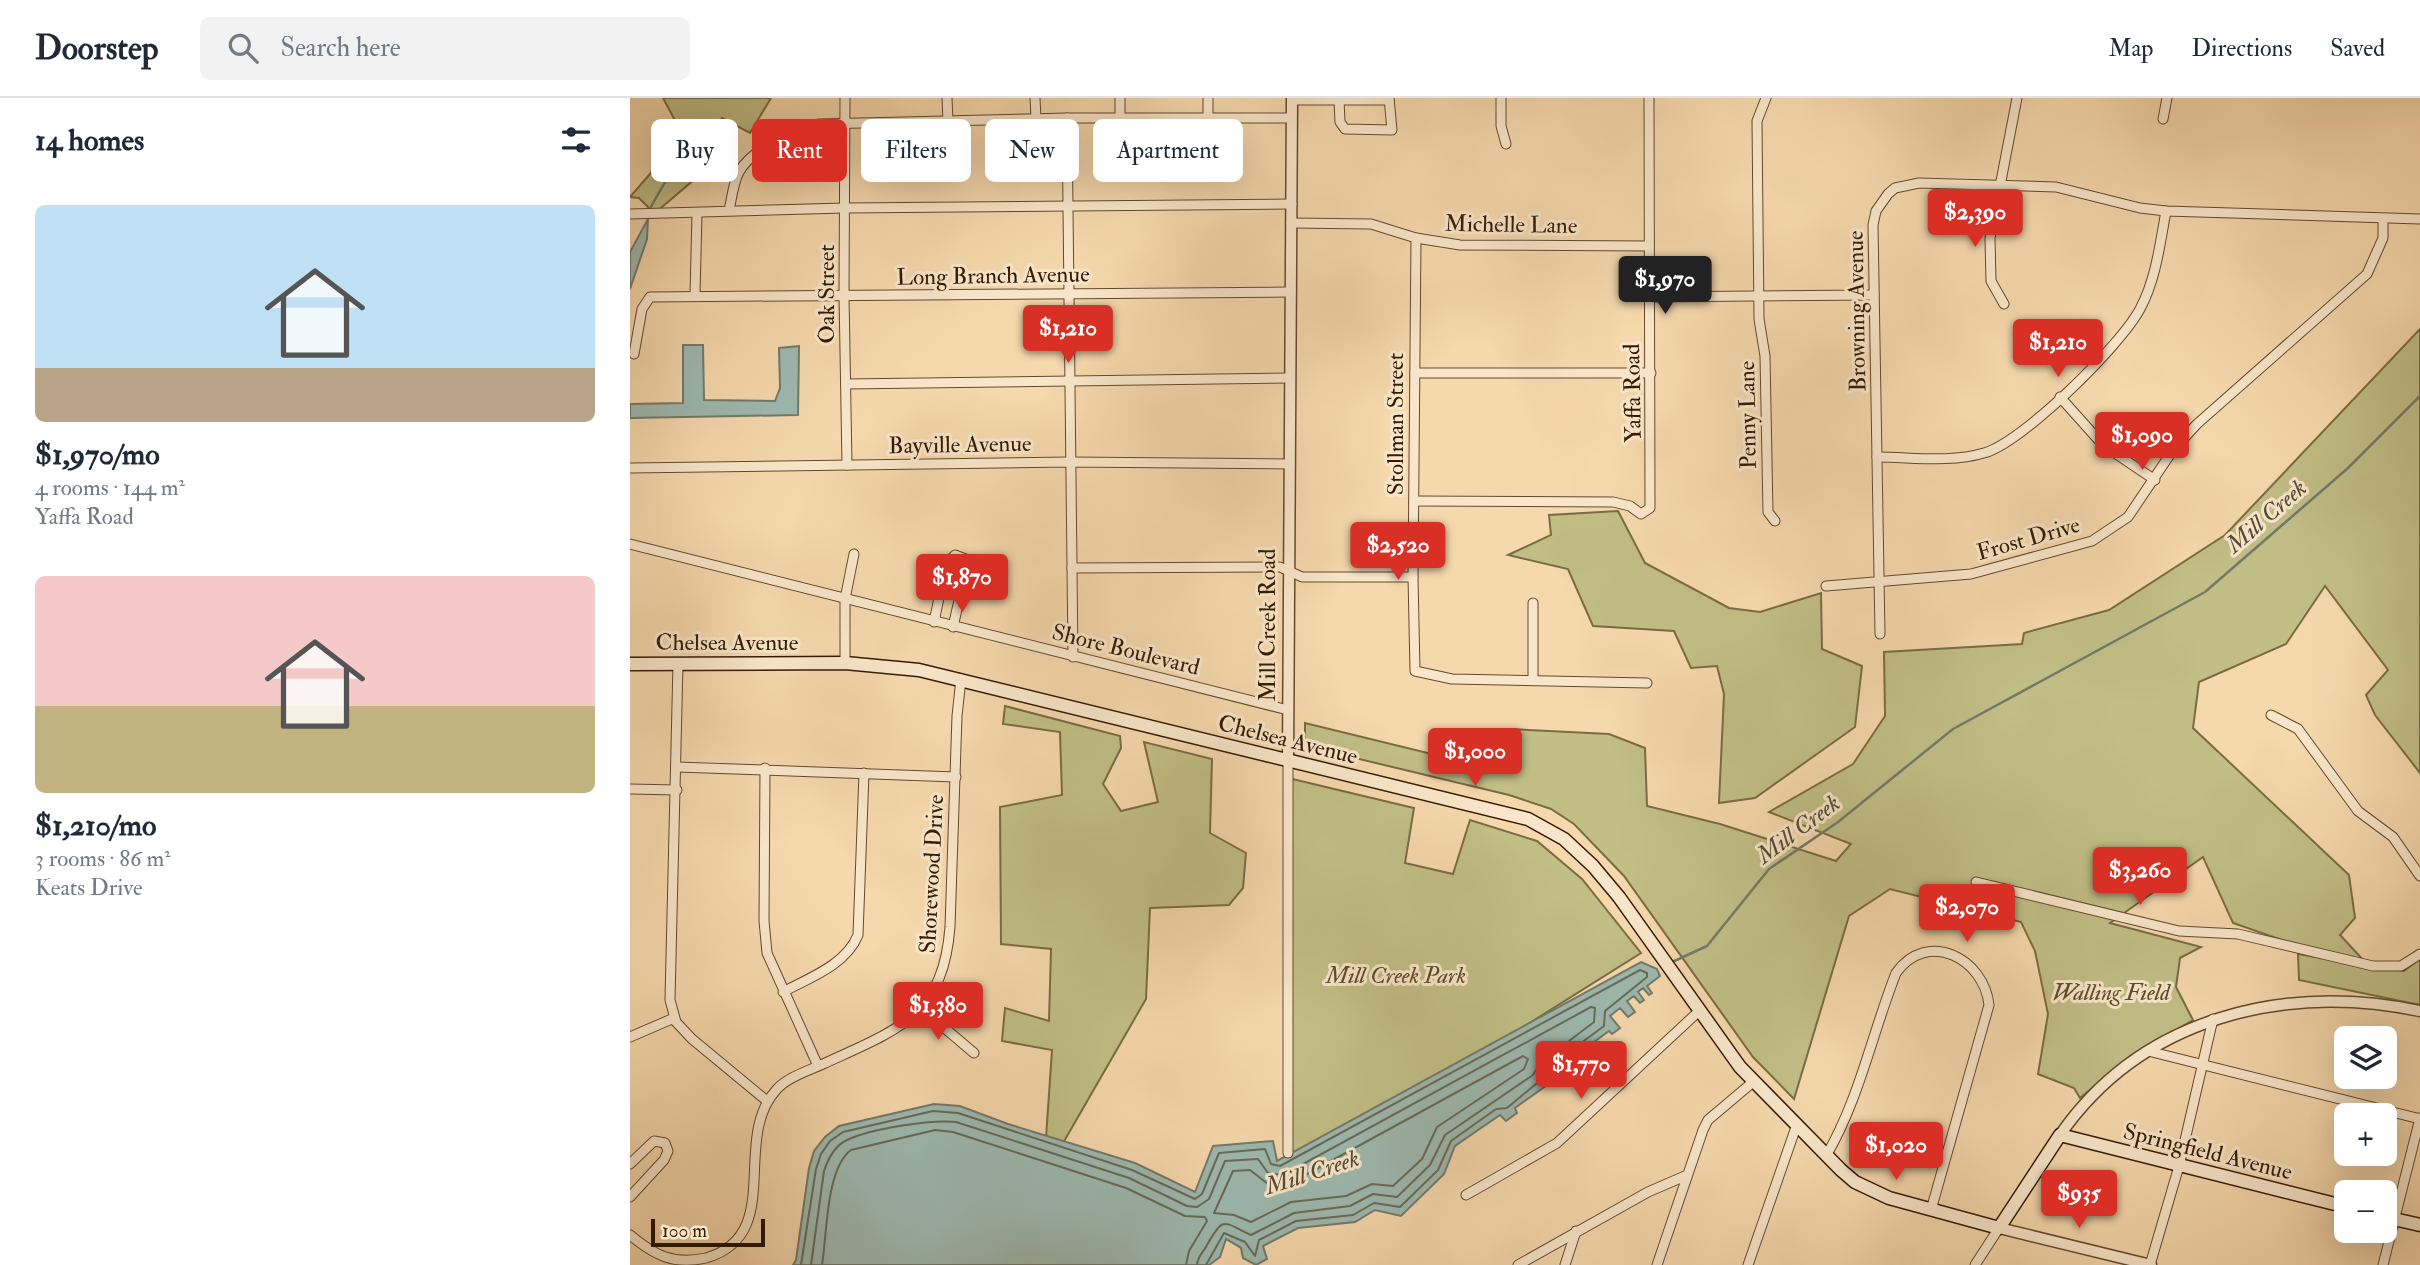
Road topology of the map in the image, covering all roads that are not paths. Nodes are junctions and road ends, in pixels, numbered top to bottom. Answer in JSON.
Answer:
{"nodes":[{"id":1,"x":845,"y":98,"type":"edge"},
{"id":2,"x":947,"y":98,"type":"edge"},
{"id":3,"x":1035,"y":98,"type":"edge"},
{"id":4,"x":1120,"y":98,"type":"edge"},
{"id":5,"x":1208,"y":98,"type":"edge"},
{"id":6,"x":1501,"y":98,"type":"edge"},
{"id":7,"x":1648,"y":98,"type":"edge"},
{"id":8,"x":1766,"y":98,"type":"edge"},
{"id":9,"x":2017,"y":98,"type":"edge"},
{"id":10,"x":2168,"y":98,"type":"edge"},
{"id":11,"x":1292,"y":99,"type":"edge"},
{"id":12,"x":1389,"y":99,"type":"edge"},
{"id":13,"x":1339,"y":100,"type":"junction"},
{"id":14,"x":1067,"y":118,"type":"junction"},
{"id":15,"x":1291,"y":118,"type":"junction"},
{"id":16,"x":845,"y":119,"type":"edge"},
{"id":17,"x":948,"y":119,"type":"edge"},
{"id":18,"x":1036,"y":119,"type":"joint"},
{"id":19,"x":1094,"y":119,"type":"edge"},
{"id":20,"x":1120,"y":119,"type":"edge"},
{"id":21,"x":1208,"y":119,"type":"joint"},
{"id":22,"x":2164,"y":119,"type":"dead end"},
{"id":23,"x":1506,"y":144,"type":"dead end"},
{"id":24,"x":752,"y":158,"type":"edge"},
{"id":25,"x":845,"y":182,"type":"edge"},
{"id":26,"x":2001,"y":186,"type":"junction"},
{"id":27,"x":1292,"y":204,"type":"junction"},
{"id":28,"x":1068,"y":207,"type":"junction"},
{"id":29,"x":845,"y":208,"type":"junction"},
{"id":30,"x":729,"y":210,"type":"junction"},
{"id":31,"x":2166,"y":211,"type":"junction"},
{"id":32,"x":697,"y":213,"type":"junction"},
{"id":33,"x":630,"y":214,"type":"edge"},
{"id":34,"x":2383,"y":219,"type":"junction"},
{"id":35,"x":2420,"y":219,"type":"edge"},
{"id":36,"x":1292,"y":223,"type":"junction"},
{"id":37,"x":1416,"y":238,"type":"junction"},
{"id":38,"x":1649,"y":246,"type":"junction"},
{"id":39,"x":1290,"y":292,"type":"junction"},
{"id":40,"x":1068,"y":293,"type":"junction"},
{"id":41,"x":695,"y":295,"type":"junction"},
{"id":42,"x":844,"y":295,"type":"junction"},
{"id":43,"x":1874,"y":295,"type":"junction"},
{"id":44,"x":1650,"y":297,"type":"junction"},
{"id":45,"x":1758,"y":297,"type":"junction"},
{"id":46,"x":2004,"y":304,"type":"dead end"},
{"id":47,"x":634,"y":354,"type":"dead end"},
{"id":48,"x":1415,"y":373,"type":"junction"},
{"id":49,"x":1651,"y":373,"type":"junction"},
{"id":50,"x":1290,"y":378,"type":"junction"},
{"id":51,"x":1068,"y":380,"type":"junction"},
{"id":52,"x":846,"y":384,"type":"junction"},
{"id":53,"x":2060,"y":397,"type":"junction"},
{"id":54,"x":1877,"y":457,"type":"junction"},
{"id":55,"x":1069,"y":462,"type":"junction"},
{"id":56,"x":1290,"y":464,"type":"junction"},
{"id":57,"x":847,"y":465,"type":"junction"},
{"id":58,"x":630,"y":468,"type":"edge"},
{"id":59,"x":2155,"y":480,"type":"junction"},
{"id":60,"x":1414,"y":501,"type":"junction"},
{"id":61,"x":1775,"y":521,"type":"dead end"},
{"id":62,"x":630,"y":544,"type":"edge"},
{"id":63,"x":854,"y":554,"type":"dead end"},
{"id":64,"x":1072,"y":568,"type":"junction"},
{"id":65,"x":1288,"y":573,"type":"junction"},
{"id":66,"x":1413,"y":577,"type":"junction"},
{"id":67,"x":1879,"y":582,"type":"junction"},
{"id":68,"x":1826,"y":586,"type":"dead end"},
{"id":69,"x":845,"y":600,"type":"junction"},
{"id":70,"x":1533,"y":603,"type":"dead end"},
{"id":71,"x":934,"y":622,"type":"junction"},
{"id":72,"x":953,"y":626,"type":"junction"},
{"id":73,"x":1880,"y":634,"type":"dead end"},
{"id":74,"x":1073,"y":657,"type":"junction"},
{"id":75,"x":678,"y":663,"type":"junction"},
{"id":76,"x":845,"y":663,"type":"junction"},
{"id":77,"x":630,"y":664,"type":"edge"},
{"id":78,"x":961,"y":679,"type":"junction"},
{"id":79,"x":1533,"y":680,"type":"junction"},
{"id":80,"x":1647,"y":683,"type":"dead end"},
{"id":81,"x":1288,"y":710,"type":"junction"},
{"id":82,"x":2271,"y":715,"type":"dead end"},
{"id":83,"x":1288,"y":761,"type":"junction"},
{"id":84,"x":677,"y":767,"type":"junction"},
{"id":85,"x":765,"y":768,"type":"junction"},
{"id":86,"x":864,"y":773,"type":"junction"},
{"id":87,"x":956,"y":776,"type":"junction"},
{"id":88,"x":630,"y":789,"type":"edge"},
{"id":89,"x":677,"y":790,"type":"junction"},
{"id":90,"x":2420,"y":876,"type":"edge"},
{"id":91,"x":1976,"y":883,"type":"dead end"},
{"id":92,"x":2420,"y":954,"type":"edge"},
{"id":93,"x":783,"y":992,"type":"junction"},
{"id":94,"x":921,"y":1008,"type":"junction"},
{"id":95,"x":2420,"y":1011,"type":"edge"},
{"id":96,"x":1698,"y":1012,"type":"junction"},
{"id":97,"x":674,"y":1018,"type":"junction"},
{"id":98,"x":2213,"y":1019,"type":"junction"},
{"id":99,"x":630,"y":1037,"type":"edge"},
{"id":100,"x":2148,"y":1051,"type":"junction"},
{"id":101,"x":974,"y":1053,"type":"dead end"},
{"id":102,"x":2202,"y":1064,"type":"junction"},
{"id":103,"x":818,"y":1066,"type":"junction"},
{"id":104,"x":1753,"y":1082,"type":"junction"},
{"id":105,"x":767,"y":1101,"type":"junction"},
{"id":106,"x":2420,"y":1119,"type":"edge"},
{"id":107,"x":1796,"y":1127,"type":"junction"},
{"id":108,"x":2060,"y":1135,"type":"junction"},
{"id":109,"x":1288,"y":1153,"type":"dead end"},
{"id":110,"x":1826,"y":1157,"type":"junction"},
{"id":111,"x":630,"y":1164,"type":"edge"},
{"id":112,"x":2179,"y":1166,"type":"junction"},
{"id":113,"x":1685,"y":1176,"type":"junction"},
{"id":114,"x":1466,"y":1195,"type":"dead end"},
{"id":115,"x":2397,"y":1195,"type":"edge"},
{"id":116,"x":630,"y":1197,"type":"edge"},
{"id":117,"x":2334,"y":1204,"type":"edge"},
{"id":118,"x":1931,"y":1210,"type":"junction"},
{"id":119,"x":2397,"y":1220,"type":"edge"},
{"id":120,"x":2420,"y":1225,"type":"edge"},
{"id":121,"x":1999,"y":1228,"type":"junction"},
{"id":122,"x":1576,"y":1231,"type":"junction"},
{"id":123,"x":630,"y":1235,"type":"edge"},
{"id":124,"x":2387,"y":1243,"type":"edge"},
{"id":125,"x":1518,"y":1265,"type":"edge"},
{"id":126,"x":1565,"y":1265,"type":"edge"},
{"id":127,"x":1657,"y":1265,"type":"edge"},
{"id":128,"x":1748,"y":1265,"type":"edge"},
{"id":129,"x":1975,"y":1265,"type":"edge"},
{"id":130,"x":2150,"y":1265,"type":"edge"},
{"id":131,"x":2384,"y":1265,"type":"edge"}],
"edges":[{"from":1,"to":16,"type":"street","name":"Oak Street"},
{"from":2,"to":17,"type":"street"},
{"from":3,"to":18,"type":"street"},
{"from":4,"to":20,"type":"street"},
{"from":5,"to":21,"type":"street"},
{"from":6,"to":23,"type":"street"},
{"from":7,"to":38,"type":"street","name":"Yaffa Road"},
{"from":8,"to":45,"type":"street","name":"Penny Lane"},
{"from":9,"to":26,"type":"street"},
{"from":10,"to":22,"type":"street"},
{"from":11,"to":13,"type":"street"},
{"from":11,"to":15,"type":"street","name":"Mill Creek Road"},
{"from":12,"to":13,"type":"street"},
{"from":12,"to":13,"type":"street"},
{"from":14,"to":18,"type":"street"},
{"from":14,"to":19,"type":"street"},
{"from":14,"to":28,"type":"street"},
{"from":15,"to":21,"type":"street"},
{"from":15,"to":27,"type":"street","name":"Mill Creek Road"},
{"from":24,"to":30,"type":"street"},
{"from":25,"to":29,"type":"street","name":"Oak Street"},
{"from":26,"to":31,"type":"street","name":"Browning Avenue"},
{"from":26,"to":43,"type":"street","name":"Browning Avenue"},
{"from":26,"to":46,"type":"street"},
{"from":27,"to":28,"type":"street"},
{"from":27,"to":36,"type":"street","name":"Mill Creek Road"},
{"from":28,"to":29,"type":"street"},
{"from":28,"to":40,"type":"street"},
{"from":29,"to":30,"type":"street"},
{"from":29,"to":42,"type":"street","name":"Oak Street"},
{"from":30,"to":32,"type":"street"},
{"from":31,"to":34,"type":"street","name":"Browning Avenue"},
{"from":31,"to":53,"type":"street"},
{"from":32,"to":33,"type":"street"},
{"from":32,"to":41,"type":"street"},
{"from":34,"to":35,"type":"street","name":"Browning Avenue"},
{"from":34,"to":59,"type":"street","name":"Frost Drive"},
{"from":36,"to":37,"type":"street","name":"Michelle Lane"},
{"from":36,"to":39,"type":"street","name":"Mill Creek Road"},
{"from":37,"to":38,"type":"street","name":"Michelle Lane"},
{"from":37,"to":48,"type":"street","name":"Stollman Street"},
{"from":38,"to":44,"type":"street","name":"Yaffa Road"},
{"from":39,"to":40,"type":"street","name":"Long Branch Avenue"},
{"from":39,"to":50,"type":"street","name":"Mill Creek Road"},
{"from":40,"to":42,"type":"street","name":"Long Branch Avenue"},
{"from":40,"to":51,"type":"street"},
{"from":41,"to":42,"type":"street","name":"Long Branch Avenue"},
{"from":41,"to":47,"type":"street","name":"Long Branch Avenue"},
{"from":42,"to":52,"type":"street","name":"Oak Street"},
{"from":43,"to":45,"type":"street"},
{"from":43,"to":54,"type":"street","name":"Browning Avenue"},
{"from":44,"to":45,"type":"street"},
{"from":44,"to":49,"type":"street","name":"Yaffa Road"},
{"from":45,"to":61,"type":"street","name":"Penny Lane"},
{"from":48,"to":49,"type":"street"},
{"from":48,"to":60,"type":"street","name":"Stollman Street"},
{"from":49,"to":60,"type":"street","name":"Yaffa Road"},
{"from":50,"to":51,"type":"street"},
{"from":50,"to":56,"type":"street","name":"Mill Creek Road"},
{"from":51,"to":52,"type":"street"},
{"from":51,"to":55,"type":"street"},
{"from":52,"to":57,"type":"street","name":"Oak Street"},
{"from":53,"to":54,"type":"street"},
{"from":53,"to":59,"type":"street"},
{"from":54,"to":67,"type":"street","name":"Browning Avenue"},
{"from":55,"to":56,"type":"street","name":"Bayville Avenue"},
{"from":55,"to":57,"type":"street","name":"Bayville Avenue"},
{"from":55,"to":64,"type":"street"},
{"from":56,"to":65,"type":"street","name":"Mill Creek Road"},
{"from":57,"to":58,"type":"street","name":"Bayville Avenue"},
{"from":59,"to":67,"type":"street","name":"Frost Drive"},
{"from":60,"to":66,"type":"street","name":"Stollman Street"},
{"from":62,"to":69,"type":"street","name":"Shore Boulevard"},
{"from":63,"to":69,"type":"street"},
{"from":64,"to":65,"type":"street"},
{"from":64,"to":74,"type":"street"},
{"from":65,"to":66,"type":"street"},
{"from":65,"to":81,"type":"street","name":"Mill Creek Road"},
{"from":66,"to":79,"type":"street","name":"Stollman Street"},
{"from":67,"to":68,"type":"street","name":"Frost Drive"},
{"from":67,"to":73,"type":"street","name":"Browning Avenue"},
{"from":69,"to":71,"type":"street","name":"Shore Boulevard"},
{"from":69,"to":76,"type":"street"},
{"from":70,"to":79,"type":"street"},
{"from":71,"to":72,"type":"street","name":"Shore Boulevard"},
{"from":71,"to":72,"type":"street"},
{"from":72,"to":74,"type":"street","name":"Shore Boulevard"},
{"from":74,"to":81,"type":"street","name":"Shore Boulevard"},
{"from":75,"to":76,"type":"main road","name":"Chelsea Avenue"},
{"from":75,"to":77,"type":"main road","name":"Chelsea Avenue"},
{"from":75,"to":84,"type":"street"},
{"from":76,"to":78,"type":"main road","name":"Chelsea Avenue"},
{"from":78,"to":83,"type":"main road","name":"Chelsea Avenue"},
{"from":78,"to":87,"type":"street","name":"Shorewood Drive"},
{"from":79,"to":80,"type":"street","name":"Stollman Street"},
{"from":81,"to":83,"type":"street","name":"Mill Creek Road"},
{"from":82,"to":90,"type":"street"},
{"from":83,"to":96,"type":"main road","name":"Chelsea Avenue"},
{"from":83,"to":109,"type":"street","name":"Mill Creek Road"},
{"from":84,"to":85,"type":"street"},
{"from":84,"to":89,"type":"street"},
{"from":85,"to":86,"type":"street"},
{"from":85,"to":93,"type":"street"},
{"from":86,"to":87,"type":"street"},
{"from":86,"to":93,"type":"street"},
{"from":87,"to":94,"type":"street","name":"Shorewood Drive"},
{"from":88,"to":89,"type":"street"},
{"from":89,"to":97,"type":"street"},
{"from":91,"to":92,"type":"street"},
{"from":93,"to":103,"type":"street"},
{"from":94,"to":101,"type":"street"},
{"from":94,"to":103,"type":"street","name":"Shorewood Drive"},
{"from":95,"to":98,"type":"street"},
{"from":96,"to":104,"type":"main road","name":"Chelsea Avenue"},
{"from":96,"to":114,"type":"street"},
{"from":97,"to":99,"type":"street"},
{"from":97,"to":105,"type":"street"},
{"from":98,"to":100,"type":"street"},
{"from":98,"to":102,"type":"street"},
{"from":100,"to":102,"type":"street"},
{"from":100,"to":108,"type":"street"},
{"from":102,"to":106,"type":"street"},
{"from":102,"to":112,"type":"street"},
{"from":103,"to":105,"type":"street","name":"Shorewood Drive"},
{"from":104,"to":107,"type":"main road","name":"Chelsea Avenue"},
{"from":104,"to":113,"type":"street"},
{"from":105,"to":123,"type":"street"},
{"from":106,"to":115,"type":"street"},
{"from":107,"to":110,"type":"main road","name":"Chelsea Avenue"},
{"from":107,"to":128,"type":"street"},
{"from":108,"to":112,"type":"main road","name":"Springfield Avenue"},
{"from":108,"to":121,"type":"main road"},
{"from":110,"to":118,"type":"main road","name":"Chelsea Avenue"},
{"from":110,"to":118,"type":"street"},
{"from":111,"to":116,"type":"street"},
{"from":112,"to":117,"type":"main road","name":"Springfield Avenue"},
{"from":112,"to":130,"type":"street"},
{"from":113,"to":122,"type":"street"},
{"from":113,"to":127,"type":"street"},
{"from":118,"to":121,"type":"main road","name":"Chelsea Avenue"},
{"from":119,"to":120,"type":"main road"},
{"from":121,"to":129,"type":"street"},
{"from":121,"to":130,"type":"street"},
{"from":122,"to":125,"type":"street"},
{"from":122,"to":126,"type":"street"},
{"from":124,"to":131,"type":"street"}]}
